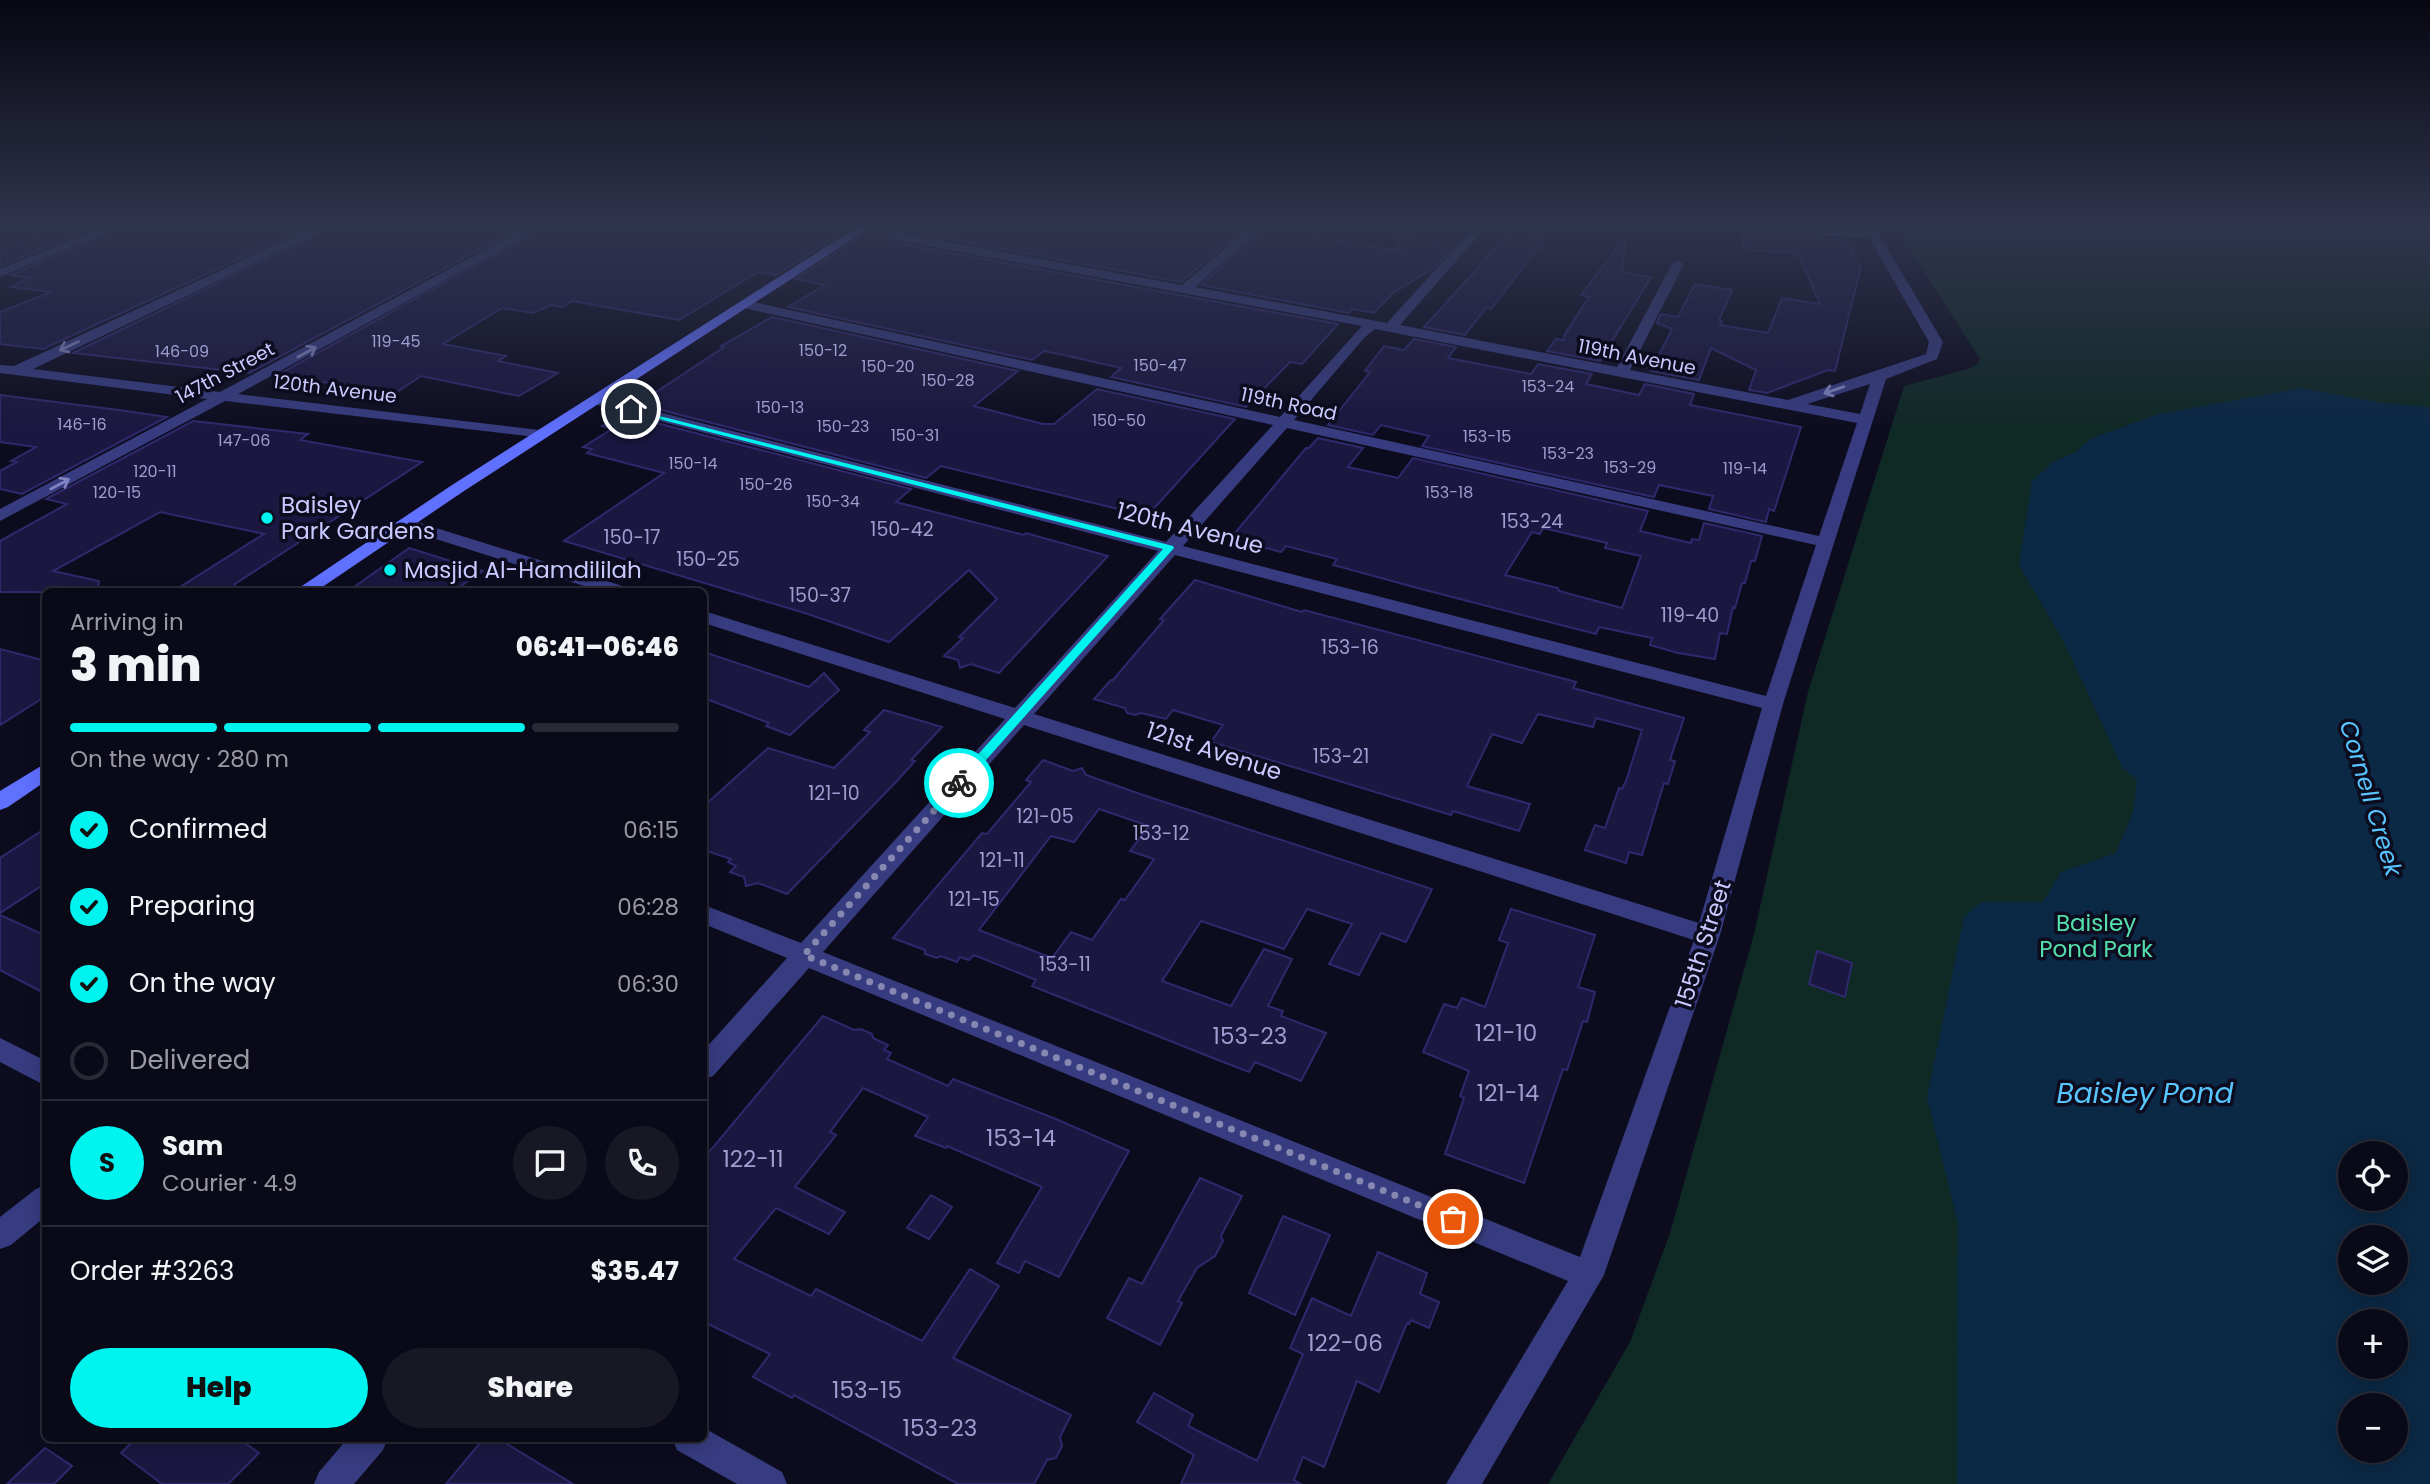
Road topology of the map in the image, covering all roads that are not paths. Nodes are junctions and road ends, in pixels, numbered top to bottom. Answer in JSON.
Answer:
{"nodes":[{"id":1,"x":177,"y":293,"type":"edge"},
{"id":2,"x":414,"y":293,"type":"edge"},
{"id":3,"x":761,"y":293,"type":"edge"},
{"id":4,"x":1202,"y":293,"type":"edge"},
{"id":5,"x":1414,"y":293,"type":"edge"},
{"id":6,"x":1663,"y":293,"type":"edge"},
{"id":7,"x":1908,"y":293,"type":"edge"},
{"id":8,"x":744,"y":304,"type":"junction"},
{"id":9,"x":1381,"y":326,"type":"junction"},
{"id":10,"x":7,"y":370,"type":"edge"},
{"id":11,"x":1621,"y":373,"type":"junction"},
{"id":12,"x":1880,"y":376,"type":"junction"},
{"id":13,"x":0,"y":378,"type":"edge"},
{"id":14,"x":225,"y":396,"type":"junction"},
{"id":15,"x":595,"y":400,"type":"junction"},
{"id":16,"x":1788,"y":406,"type":"junction"},
{"id":17,"x":1866,"y":421,"type":"junction"},
{"id":18,"x":1283,"y":423,"type":"junction"},
{"id":19,"x":539,"y":435,"type":"junction"},
{"id":20,"x":0,"y":516,"type":"edge"},
{"id":21,"x":404,"y":523,"type":"junction"},
{"id":22,"x":1825,"y":542,"type":"junction"},
{"id":23,"x":1170,"y":548,"type":"junction"},
{"id":24,"x":308,"y":588,"type":"edge"},
{"id":25,"x":610,"y":588,"type":"edge"},
{"id":26,"x":707,"y":618,"type":"edge"},
{"id":27,"x":1773,"y":704,"type":"junction"},
{"id":28,"x":1019,"y":716,"type":"junction"},
{"id":29,"x":42,"y":773,"type":"edge"},
{"id":30,"x":0,"y":802,"type":"edge"},
{"id":31,"x":707,"y":915,"type":"edge"},
{"id":32,"x":1709,"y":935,"type":"junction"},
{"id":33,"x":804,"y":955,"type":"junction"},
{"id":34,"x":0,"y":1049,"type":"edge"},
{"id":35,"x":707,"y":1065,"type":"edge"},
{"id":36,"x":42,"y":1073,"type":"edge"},
{"id":37,"x":42,"y":1201,"type":"edge"},
{"id":38,"x":0,"y":1235,"type":"edge"},
{"id":39,"x":1589,"y":1275,"type":"junction"},
{"id":40,"x":368,"y":1442,"type":"edge"},
{"id":41,"x":696,"y":1442,"type":"edge"},
{"id":42,"x":331,"y":1484,"type":"edge"},
{"id":43,"x":770,"y":1484,"type":"edge"},
{"id":44,"x":1463,"y":1484,"type":"edge"}],
"edges":[{"from":1,"to":10,"type":"street","one_way":true},
{"from":14,"to":2,"type":"street","name":"147th Street","one_way":true},
{"from":3,"to":8,"type":"main road"},
{"from":4,"to":9,"type":"street","name":"119th Avenue"},
{"from":5,"to":9,"type":"street"},
{"from":6,"to":11,"type":"street"},
{"from":7,"to":12,"type":"street"},
{"from":8,"to":15,"type":"main road"},
{"from":8,"to":18,"type":"street","name":"119th Road"},
{"from":9,"to":11,"type":"street","name":"119th Avenue"},
{"from":9,"to":18,"type":"street"},
{"from":10,"to":13,"type":"street"},
{"from":10,"to":14,"type":"street","name":"120th Avenue"},
{"from":11,"to":16,"type":"street","name":"119th Avenue"},
{"from":12,"to":16,"type":"street","one_way":true},
{"from":12,"to":17,"type":"street","name":"155th Street"},
{"from":14,"to":19,"type":"street","name":"120th Avenue"},
{"from":20,"to":14,"type":"street","name":"147th Street","one_way":true},
{"from":15,"to":19,"type":"main road"},
{"from":15,"to":23,"type":"street","name":"120th Avenue"},
{"from":16,"to":17,"type":"street","name":"119th Avenue"},
{"from":17,"to":22,"type":"street","name":"155th Street"},
{"from":18,"to":22,"type":"street","name":"119th Road"},
{"from":18,"to":23,"type":"street"},
{"from":19,"to":21,"type":"main road"},
{"from":21,"to":24,"type":"main road"},
{"from":21,"to":25,"type":"street"},
{"from":22,"to":27,"type":"street","name":"155th Street"},
{"from":23,"to":27,"type":"street","name":"120th Avenue"},
{"from":23,"to":28,"type":"street"},
{"from":26,"to":28,"type":"street","name":"121st Avenue"},
{"from":27,"to":32,"type":"street","name":"155th Street"},
{"from":28,"to":32,"type":"street","name":"121st Avenue"},
{"from":28,"to":33,"type":"street"},
{"from":29,"to":30,"type":"main road"},
{"from":31,"to":33,"type":"street"},
{"from":32,"to":39,"type":"street","name":"155th Street"},
{"from":33,"to":35,"type":"street"},
{"from":33,"to":39,"type":"street"},
{"from":34,"to":36,"type":"street"},
{"from":37,"to":38,"type":"street"},
{"from":39,"to":44,"type":"street","name":"155th Street"},
{"from":40,"to":42,"type":"street"},
{"from":41,"to":43,"type":"street"}]}
